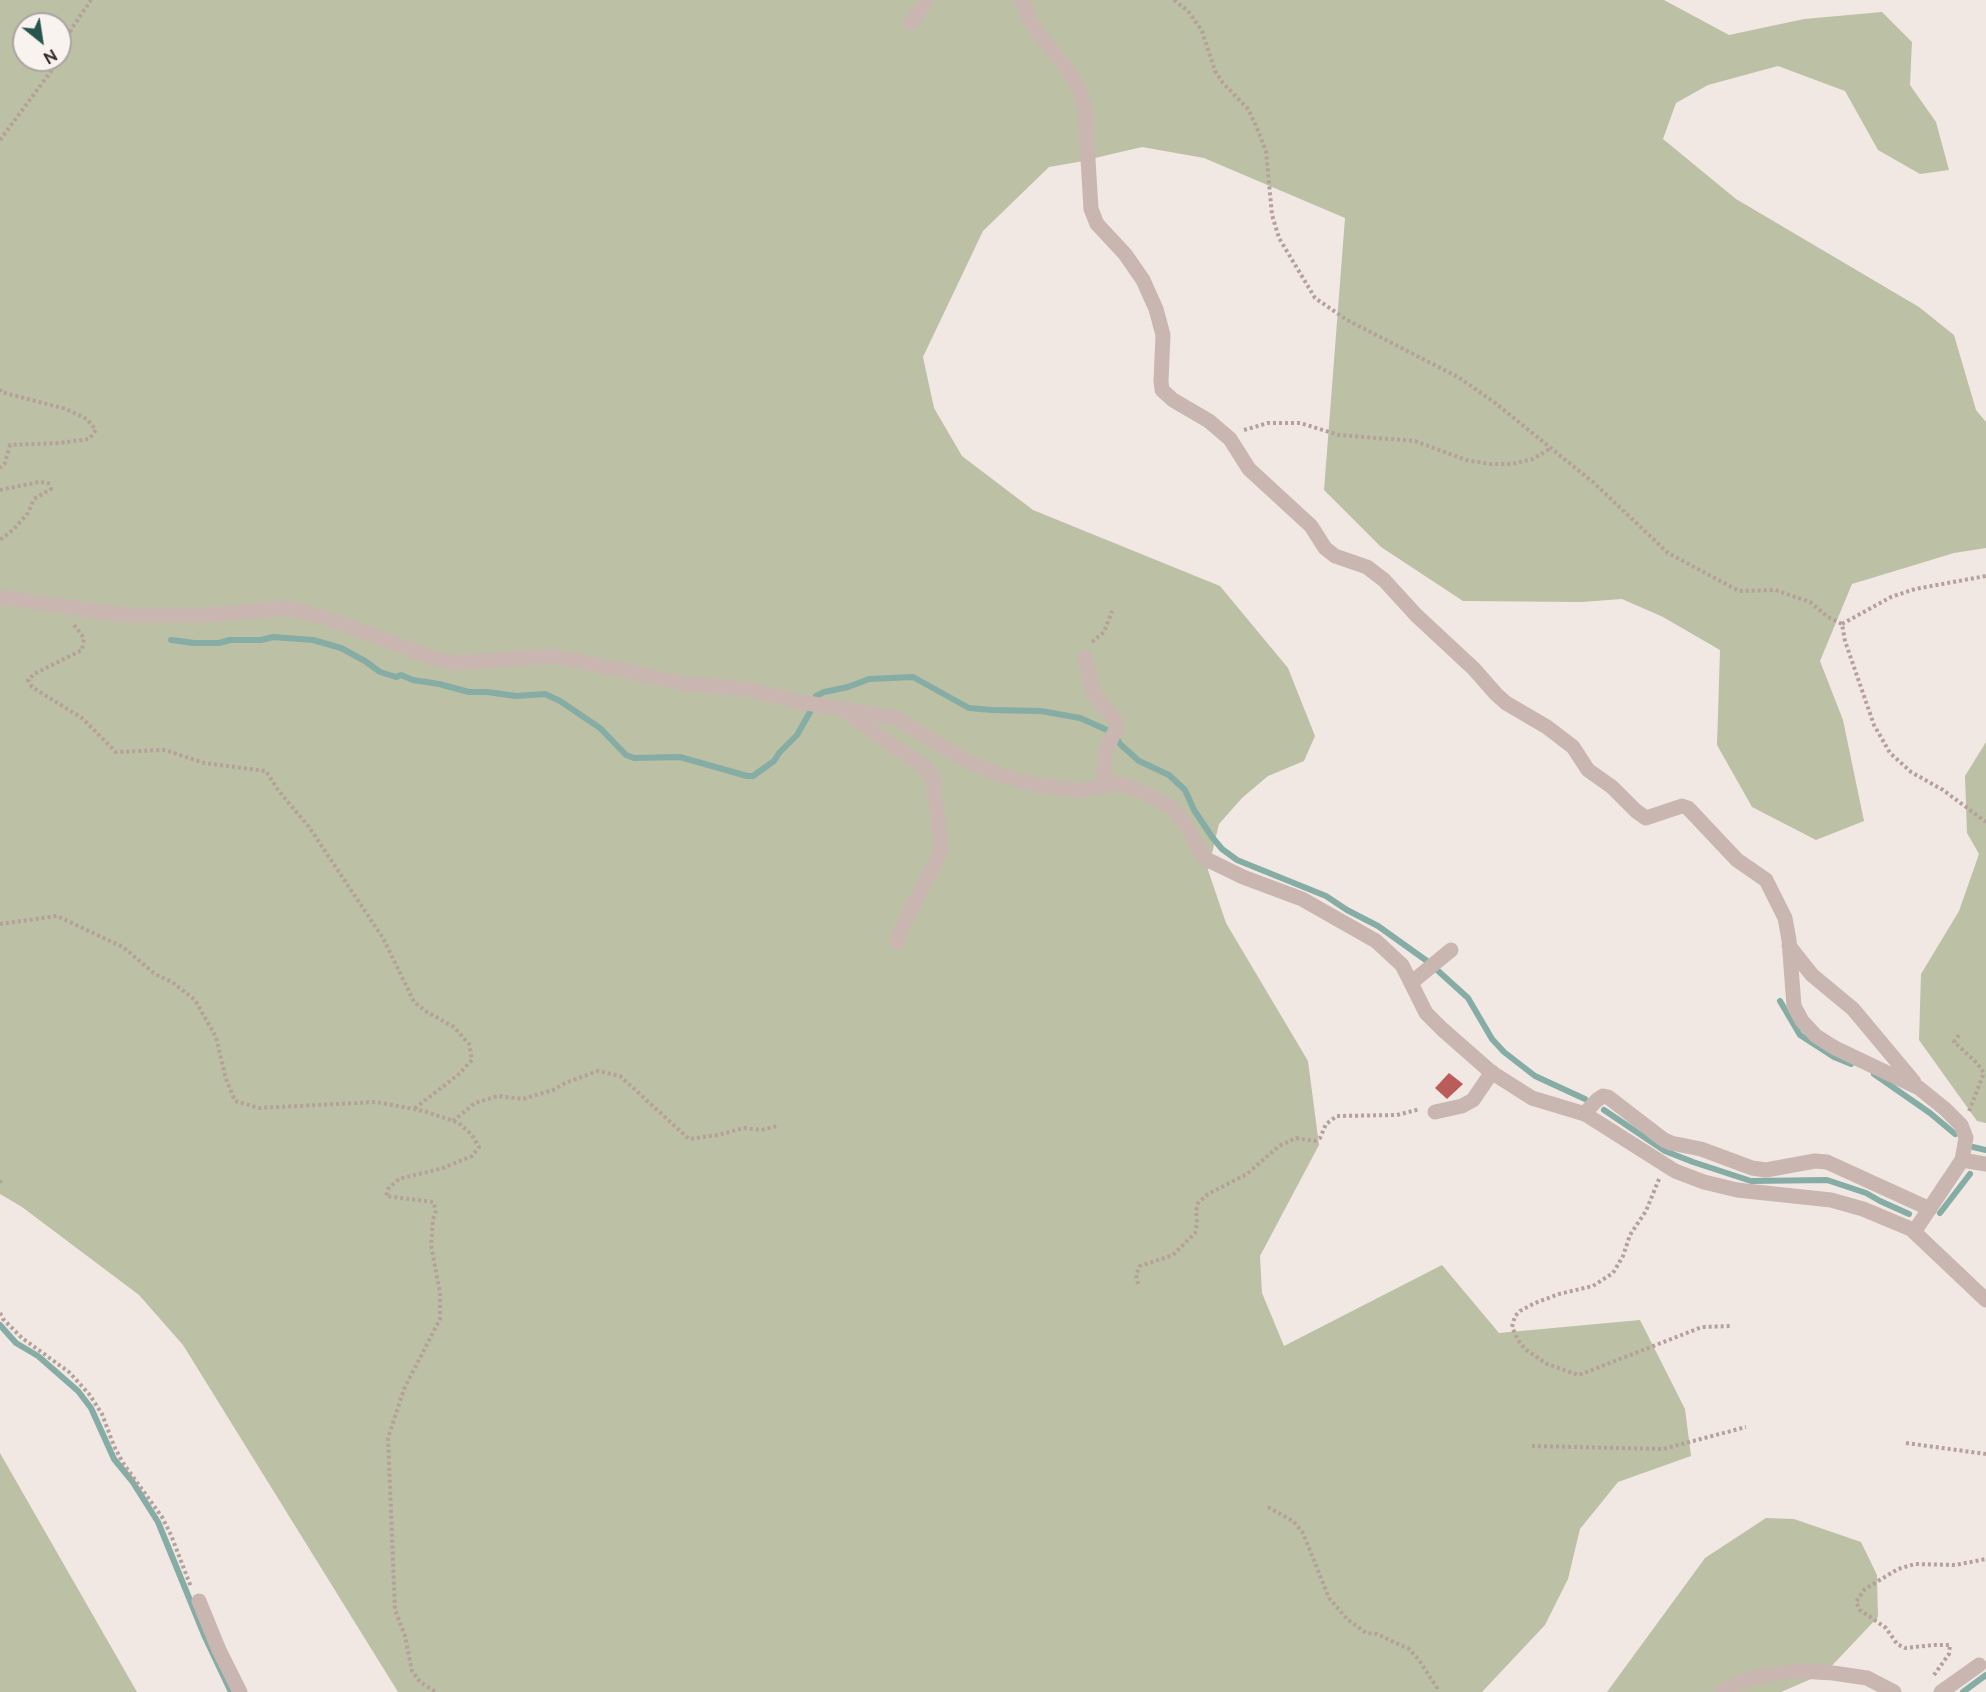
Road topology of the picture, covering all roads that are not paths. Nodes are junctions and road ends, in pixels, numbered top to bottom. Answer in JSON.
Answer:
{"nodes":[{"id":1,"x":927,"y":0,"type":"edge"},
{"id":2,"x":1022,"y":0,"type":"edge"},
{"id":3,"x":911,"y":23,"type":"dead end"},
{"id":4,"x":0,"y":597,"type":"edge"},
{"id":5,"x":1084,"y":657,"type":"road end"},
{"id":6,"x":846,"y":710,"type":"junction"},
{"id":7,"x":1105,"y":786,"type":"junction"},
{"id":8,"x":897,"y":943,"type":"dead end"},
{"id":9,"x":1789,"y":946,"type":"junction"},
{"id":10,"x":1451,"y":950,"type":"dead end"},
{"id":11,"x":1411,"y":983,"type":"junction"},
{"id":12,"x":1492,"y":1072,"type":"junction"},
{"id":13,"x":1919,"y":1088,"type":"junction"},
{"id":14,"x":1435,"y":1112,"type":"road end"},
{"id":15,"x":1584,"y":1114,"type":"junction"},
{"id":16,"x":1962,"y":1160,"type":"junction"},
{"id":17,"x":1986,"y":1164,"type":"edge"},
{"id":18,"x":1930,"y":1209,"type":"junction"},
{"id":19,"x":1914,"y":1232,"type":"junction"},
{"id":20,"x":1986,"y":1300,"type":"edge"},
{"id":21,"x":199,"y":1600,"type":"road end"},
{"id":22,"x":1979,"y":1665,"type":"dead end"},
{"id":23,"x":1935,"y":1688,"type":"edge"},
{"id":24,"x":240,"y":1692,"type":"edge"},
{"id":25,"x":1722,"y":1692,"type":"edge"},
{"id":26,"x":1894,"y":1692,"type":"edge"}],
"edges":[{"from":1,"to":3,"type":"street"},
{"from":2,"to":9,"type":"street"},
{"from":4,"to":6,"type":"street"},
{"from":5,"to":7,"type":"street"},
{"from":6,"to":7,"type":"street"},
{"from":6,"to":8,"type":"street"},
{"from":7,"to":11,"type":"street"},
{"from":9,"to":13,"type":"street"},
{"from":9,"to":13,"type":"street"},
{"from":10,"to":11,"type":"street"},
{"from":11,"to":12,"type":"street"},
{"from":12,"to":14,"type":"street"},
{"from":12,"to":15,"type":"street"},
{"from":13,"to":16,"type":"street"},
{"from":15,"to":18,"type":"street"},
{"from":15,"to":19,"type":"street"},
{"from":16,"to":17,"type":"street"},
{"from":16,"to":18,"type":"street"},
{"from":18,"to":19,"type":"street"},
{"from":19,"to":20,"type":"street"},
{"from":21,"to":24,"type":"street"},
{"from":22,"to":23,"type":"street"},
{"from":25,"to":26,"type":"street"}]}
